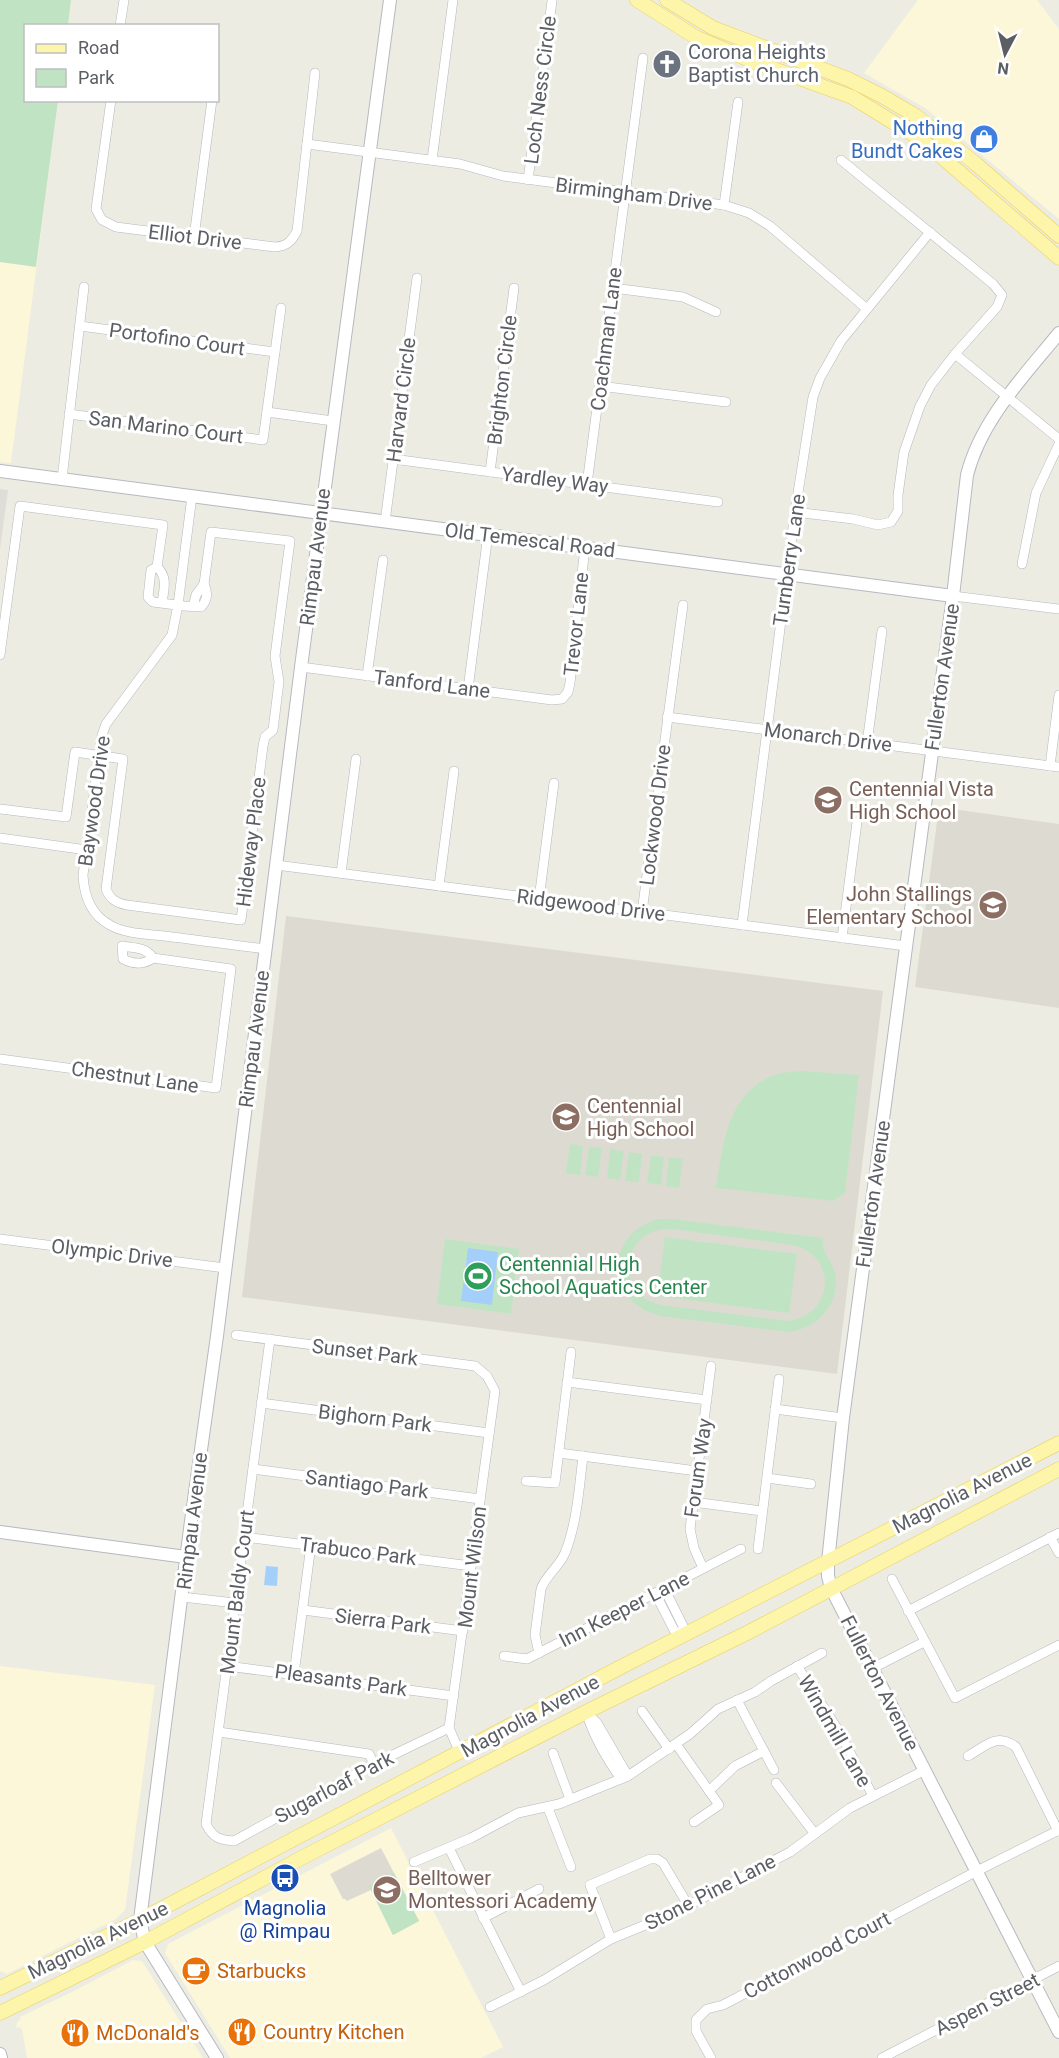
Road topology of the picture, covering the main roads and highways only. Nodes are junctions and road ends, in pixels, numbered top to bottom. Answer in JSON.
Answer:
{"nodes":[{"id":1,"x":390,"y":0,"type":"edge"},
{"id":2,"x":637,"y":0,"type":"edge"},
{"id":3,"x":667,"y":0,"type":"edge"},
{"id":4,"x":852,"y":97,"type":"junction"},
{"id":5,"x":937,"y":134,"type":"junction"},
{"id":6,"x":1059,"y":236,"type":"edge"},
{"id":7,"x":1059,"y":258,"type":"edge"},
{"id":8,"x":1059,"y":333,"type":"edge"},
{"id":9,"x":0,"y":471,"type":"edge"},
{"id":10,"x":321,"y":514,"type":"junction"},
{"id":11,"x":953,"y":596,"type":"junction"},
{"id":12,"x":1059,"y":1443,"type":"edge"},
{"id":13,"x":1059,"y":1469,"type":"edge"},
{"id":14,"x":972,"y":1488,"type":"junction"},
{"id":15,"x":982,"y":1509,"type":"junction"},
{"id":16,"x":0,"y":1532,"type":"edge"},
{"id":17,"x":186,"y":1557,"type":"junction"},
{"id":18,"x":828,"y":1562,"type":"junction"},
{"id":19,"x":831,"y":1588,"type":"junction"},
{"id":20,"x":683,"y":1637,"type":"junction"},
{"id":21,"x":694,"y":1658,"type":"junction"},
{"id":22,"x":576,"y":1692,"type":"junction"},
{"id":23,"x":586,"y":1712,"type":"junction"},
{"id":24,"x":288,"y":1840,"type":"junction"},
{"id":25,"x":300,"y":1859,"type":"junction"},
{"id":26,"x":140,"y":1920,"type":"junction"},
{"id":27,"x":145,"y":1942,"type":"junction"},
{"id":28,"x":0,"y":1988,"type":"edge"},
{"id":29,"x":0,"y":2013,"type":"edge"},
{"id":30,"x":1059,"y":2032,"type":"edge"},
{"id":31,"x":217,"y":2058,"type":"edge"}],
"edges":[{"from":1,"to":10,"type":"main road","name":"Rimpau Avenue"},
{"from":2,"to":4,"type":"main road"},
{"from":3,"to":5,"type":"main road"},
{"from":4,"to":5,"type":"main road"},
{"from":4,"to":7,"type":"main road"},
{"from":5,"to":6,"type":"main road"},
{"from":8,"to":11,"type":"main road","name":"Fullerton Avenue"},
{"from":9,"to":10,"type":"main road","name":"Old Temescal Road"},
{"from":10,"to":11,"type":"main road","name":"Old Temescal Road"},
{"from":10,"to":17,"type":"main road","name":"Rimpau Avenue"},
{"from":11,"to":18,"type":"main road","name":"Fullerton Avenue"},
{"from":12,"to":14,"type":"main road","name":"Magnolia Avenue"},
{"from":13,"to":15,"type":"main road","name":"Magnolia Avenue"},
{"from":14,"to":15,"type":"main road"},
{"from":14,"to":18,"type":"main road","name":"Magnolia Avenue"},
{"from":15,"to":19,"type":"main road","name":"Magnolia Avenue"},
{"from":16,"to":17,"type":"main road"},
{"from":17,"to":26,"type":"main road","name":"Rimpau Avenue"},
{"from":18,"to":19,"type":"main road","name":"Fullerton Avenue"},
{"from":18,"to":20,"type":"main road","name":"Magnolia Avenue"},
{"from":19,"to":21,"type":"main road","name":"Magnolia Avenue"},
{"from":19,"to":30,"type":"main road","name":"Fullerton Avenue"},
{"from":20,"to":21,"type":"main road"},
{"from":20,"to":22,"type":"main road","name":"Magnolia Avenue"},
{"from":21,"to":23,"type":"main road","name":"Magnolia Avenue"},
{"from":22,"to":23,"type":"main road"},
{"from":22,"to":24,"type":"main road","name":"Magnolia Avenue"},
{"from":23,"to":25,"type":"main road","name":"Magnolia Avenue"},
{"from":24,"to":25,"type":"main road"},
{"from":24,"to":26,"type":"main road","name":"Magnolia Avenue"},
{"from":25,"to":27,"type":"main road","name":"Magnolia Avenue"},
{"from":26,"to":27,"type":"main road","name":"Rimpau Avenue"},
{"from":26,"to":28,"type":"main road","name":"Magnolia Avenue"},
{"from":27,"to":29,"type":"main road","name":"Magnolia Avenue"},
{"from":27,"to":31,"type":"main road","name":"Rimpau Avenue"}]}
